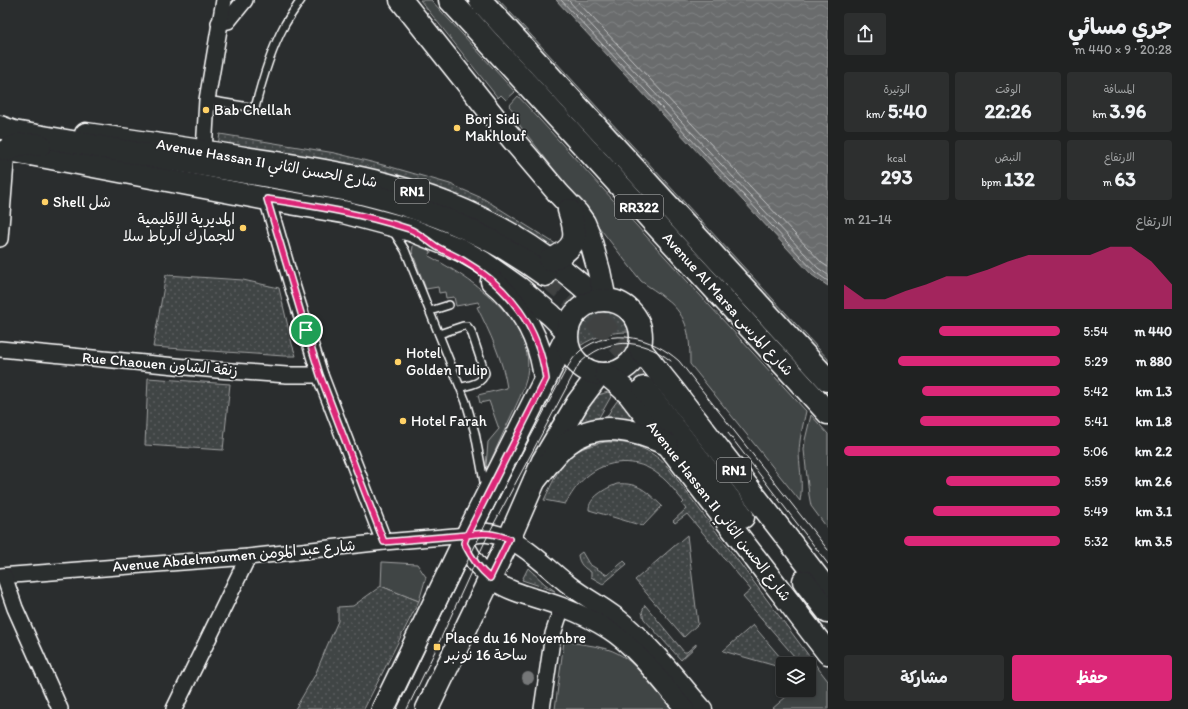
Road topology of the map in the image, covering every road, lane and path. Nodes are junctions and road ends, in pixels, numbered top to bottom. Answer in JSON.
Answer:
{"nodes":[{"id":1,"x":224,"y":0,"type":"edge"},
{"id":2,"x":244,"y":0,"type":"edge"},
{"id":3,"x":301,"y":0,"type":"edge"},
{"id":4,"x":401,"y":0,"type":"edge"},
{"id":5,"x":450,"y":0,"type":"edge"},
{"id":6,"x":480,"y":0,"type":"edge"},
{"id":7,"x":219,"y":23,"type":"junction"},
{"id":8,"x":207,"y":100,"type":"junction"},
{"id":9,"x":0,"y":122,"type":"edge"},
{"id":10,"x":0,"y":127,"type":"edge"},
{"id":11,"x":3,"y":149,"type":"edge"},
{"id":12,"x":201,"y":151,"type":"junction"},
{"id":13,"x":267,"y":199,"type":"junction"},
{"id":14,"x":567,"y":203,"type":"junction"},
{"id":15,"x":386,"y":223,"type":"junction"},
{"id":16,"x":411,"y":230,"type":"junction"},
{"id":17,"x":0,"y":239,"type":"edge"},
{"id":18,"x":545,"y":273,"type":"junction"},
{"id":19,"x":601,"y":300,"type":"junction"},
{"id":20,"x":449,"y":305,"type":"dead end"},
{"id":21,"x":430,"y":311,"type":"junction"},
{"id":22,"x":439,"y":334,"type":"junction"},
{"id":23,"x":567,"y":335,"type":"junction"},
{"id":24,"x":0,"y":349,"type":"edge"},
{"id":25,"x":640,"y":349,"type":"junction"},
{"id":26,"x":602,"y":374,"type":"junction"},
{"id":27,"x":320,"y":375,"type":"junction"},
{"id":28,"x":546,"y":379,"type":"junction"},
{"id":29,"x":828,"y":380,"type":"edge"},
{"id":30,"x":461,"y":387,"type":"junction"},
{"id":31,"x":828,"y":413,"type":"edge"},
{"id":32,"x":668,"y":444,"type":"junction"},
{"id":33,"x":535,"y":480,"type":"junction"},
{"id":34,"x":486,"y":499,"type":"junction"},
{"id":35,"x":466,"y":539,"type":"junction"},
{"id":36,"x":509,"y":539,"type":"junction"},
{"id":37,"x":384,"y":542,"type":"junction"},
{"id":38,"x":248,"y":557,"type":"junction"},
{"id":39,"x":2,"y":576,"type":"edge"},
{"id":40,"x":490,"y":578,"type":"junction"},
{"id":41,"x":828,"y":591,"type":"edge"},
{"id":42,"x":562,"y":607,"type":"junction"},
{"id":43,"x":828,"y":612,"type":"edge"},
{"id":44,"x":828,"y":629,"type":"edge"},
{"id":45,"x":828,"y":653,"type":"edge"},
{"id":46,"x":60,"y":709,"type":"edge"},
{"id":47,"x":174,"y":709,"type":"edge"},
{"id":48,"x":383,"y":709,"type":"edge"},
{"id":49,"x":427,"y":709,"type":"edge"},
{"id":50,"x":542,"y":709,"type":"edge"},
{"id":51,"x":685,"y":709,"type":"edge"},
{"id":52,"x":703,"y":709,"type":"edge"}],
"edges":[{"from":1,"to":7,"type":"street"},
{"from":2,"to":7,"type":"street"},
{"from":3,"to":8,"type":"lane"},
{"from":4,"to":14,"type":"main road"},
{"from":5,"to":31,"type":"main road","name":"Avenue Al Marsa شارع المرسى","number":"RR322"},
{"from":6,"to":29,"type":"main road","name":"Avenue Al Marsa شارع المرسى","number":"RR322"},
{"from":7,"to":8,"type":"street"},
{"from":8,"to":12,"type":"street"},
{"from":9,"to":12,"type":"main road","name":"Avenue Hassan II شارع الحسن الثاني","number":"RN1"},
{"from":10,"to":18,"type":"main road"},
{"from":11,"to":13,"type":"main road","number":"RN1"},
{"from":11,"to":17,"type":"street"},
{"from":11,"to":18,"type":"main road"},
{"from":12,"to":18,"type":"main road","name":"Avenue Hassan II شارع الحسن الثاني","number":"RN1"},
{"from":13,"to":15,"type":"main road","number":"RN1"},
{"from":13,"to":27,"type":"street"},
{"from":14,"to":18,"type":"main road"},
{"from":14,"to":19,"type":"main road"},
{"from":15,"to":16,"type":"main road","number":"RN1"},
{"from":15,"to":21,"type":"lane"},
{"from":16,"to":23,"type":"main road","number":"RN1"},
{"from":16,"to":28,"type":"main road"},
{"from":18,"to":19,"type":"main road","name":"Avenue Hassan II شارع الحسن الثاني","number":"RN1"},
{"from":19,"to":23,"type":"main road"},
{"from":19,"to":25,"type":"main road","number":"RN1"},
{"from":20,"to":21,"type":"lane"},
{"from":21,"to":22,"type":"lane"},
{"from":22,"to":30,"type":"lane"},
{"from":22,"to":30,"type":"lane"},
{"from":23,"to":26,"type":"main road","number":"RN1"},
{"from":23,"to":28,"type":"main road"},
{"from":24,"to":27,"type":"street","name":"Rue Chaouen زنقة الشاون"},
{"from":25,"to":26,"type":"main road"},
{"from":25,"to":41,"type":"main road","number":"RN1"},
{"from":26,"to":32,"type":"main road","name":"Avenue Hassan II شارع الحسن الثاني","number":"RN1"},
{"from":26,"to":33,"type":"main road"},
{"from":27,"to":37,"type":"street"},
{"from":28,"to":34,"type":"main road"},
{"from":30,"to":34,"type":"lane"},
{"from":32,"to":33,"type":"main road"},
{"from":32,"to":45,"type":"main road","name":"Avenue Hassan II شارع الحسن الثاني","number":"RN1"},
{"from":33,"to":36,"type":"main road"},
{"from":34,"to":35,"type":"main road"},
{"from":35,"to":36,"type":"street"},
{"from":35,"to":37,"type":"street","name":"Avenue Abdelmoumen شارع عبد المومن"},
{"from":35,"to":40,"type":"street"},
{"from":35,"to":48,"type":"main road"},
{"from":36,"to":40,"type":"main road"},
{"from":36,"to":52,"type":"street"},
{"from":37,"to":38,"type":"street","name":"Avenue Abdelmoumen شارع عبد المومن"},
{"from":38,"to":39,"type":"street","name":"Avenue Abdelmoumen شارع عبد المومن"},
{"from":38,"to":47,"type":"street"},
{"from":39,"to":46,"type":"street"},
{"from":40,"to":42,"type":"street"},
{"from":40,"to":49,"type":"main road"},
{"from":42,"to":50,"type":"street"},
{"from":42,"to":51,"type":"street"},
{"from":43,"to":44,"type":"main road"}]}
